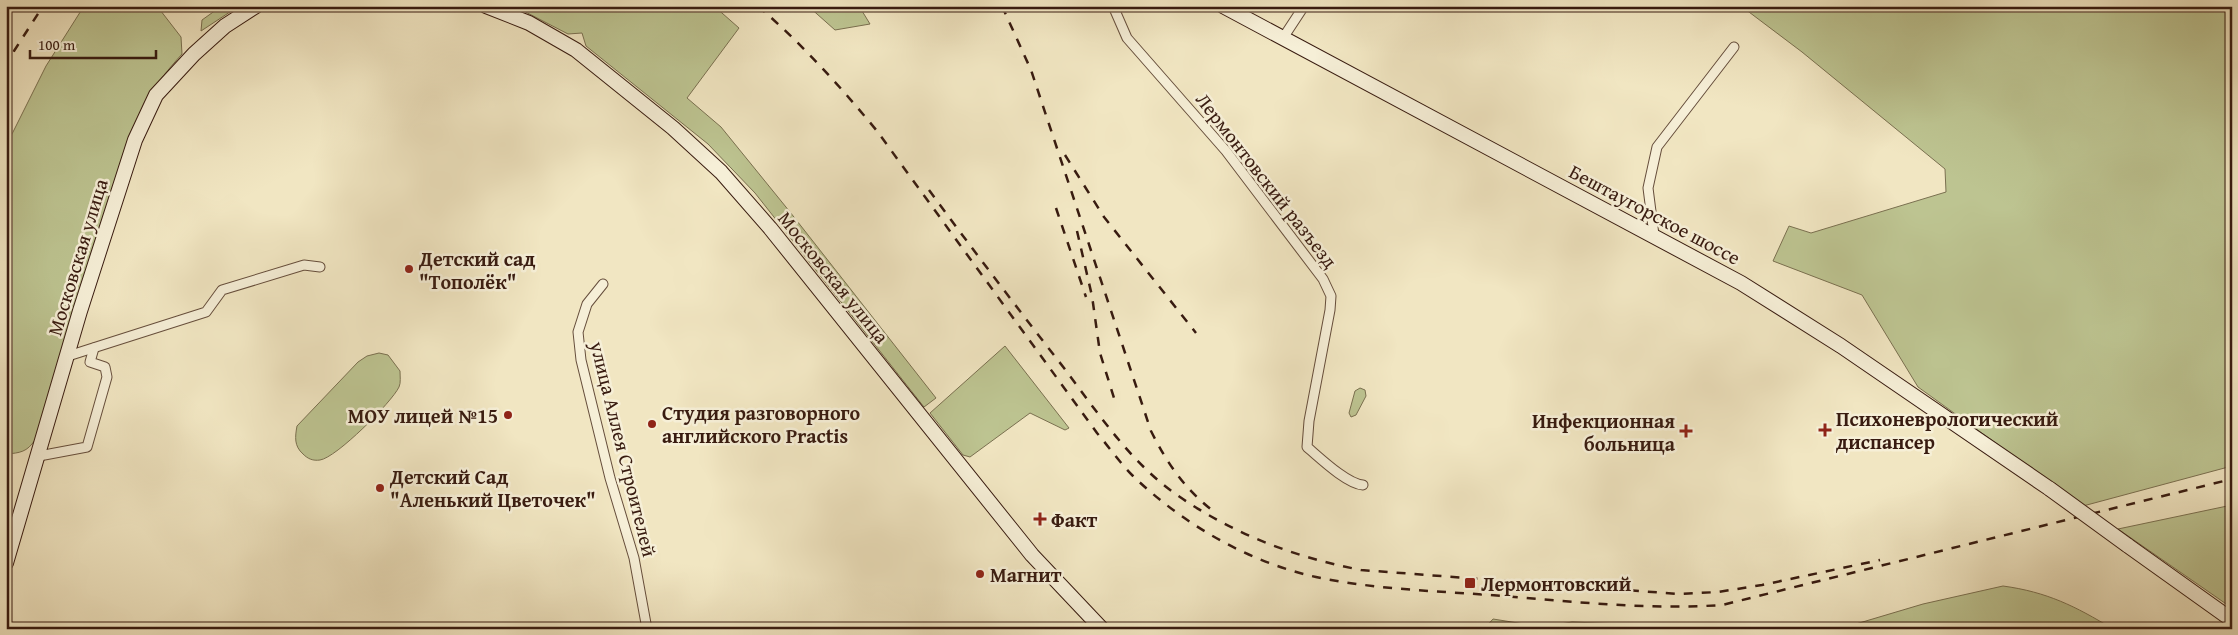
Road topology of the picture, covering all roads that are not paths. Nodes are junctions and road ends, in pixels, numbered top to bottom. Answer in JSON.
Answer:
{"nodes":[{"id":1,"x":256,"y":6,"type":"edge"},
{"id":2,"x":486,"y":6,"type":"edge"},
{"id":3,"x":1113,"y":6,"type":"edge"},
{"id":4,"x":1222,"y":6,"type":"edge"},
{"id":5,"x":1304,"y":6,"type":"edge"},
{"id":6,"x":1283,"y":38,"type":"junction"},
{"id":7,"x":1734,"y":47,"type":"dead end"},
{"id":8,"x":1654,"y":235,"type":"junction"},
{"id":9,"x":320,"y":267,"type":"dead end"},
{"id":10,"x":603,"y":284,"type":"dead end"},
{"id":11,"x":94,"y":348,"type":"junction"},
{"id":12,"x":68,"y":356,"type":"junction"},
{"id":13,"x":39,"y":456,"type":"junction"},
{"id":14,"x":1363,"y":485,"type":"dead end"},
{"id":15,"x":6,"y":563,"type":"edge"},
{"id":16,"x":2232,"y":620,"type":"edge"},
{"id":17,"x":647,"y":629,"type":"edge"},
{"id":18,"x":1102,"y":629,"type":"edge"}],
"edges":[{"from":1,"to":12,"type":"street","name":"Московская улица"},
{"from":2,"to":18,"type":"street","name":"Московская улица"},
{"from":3,"to":14,"type":"street","name":"Лермонтовский разъезд"},
{"from":4,"to":6,"type":"street","name":"Бештаугорское шоссе"},
{"from":5,"to":6,"type":"street"},
{"from":6,"to":8,"type":"street","name":"Бештаугорское шоссе"},
{"from":7,"to":8,"type":"street"},
{"from":8,"to":16,"type":"street","name":"Бештаугорское шоссе","bridge":true},
{"from":9,"to":11,"type":"street"},
{"from":10,"to":17,"type":"street","name":"улица Аллея Строителей"},
{"from":11,"to":12,"type":"street"},
{"from":11,"to":13,"type":"street"},
{"from":12,"to":13,"type":"street","name":"Московская улица"},
{"from":13,"to":15,"type":"street","name":"Московская улица"}]}
